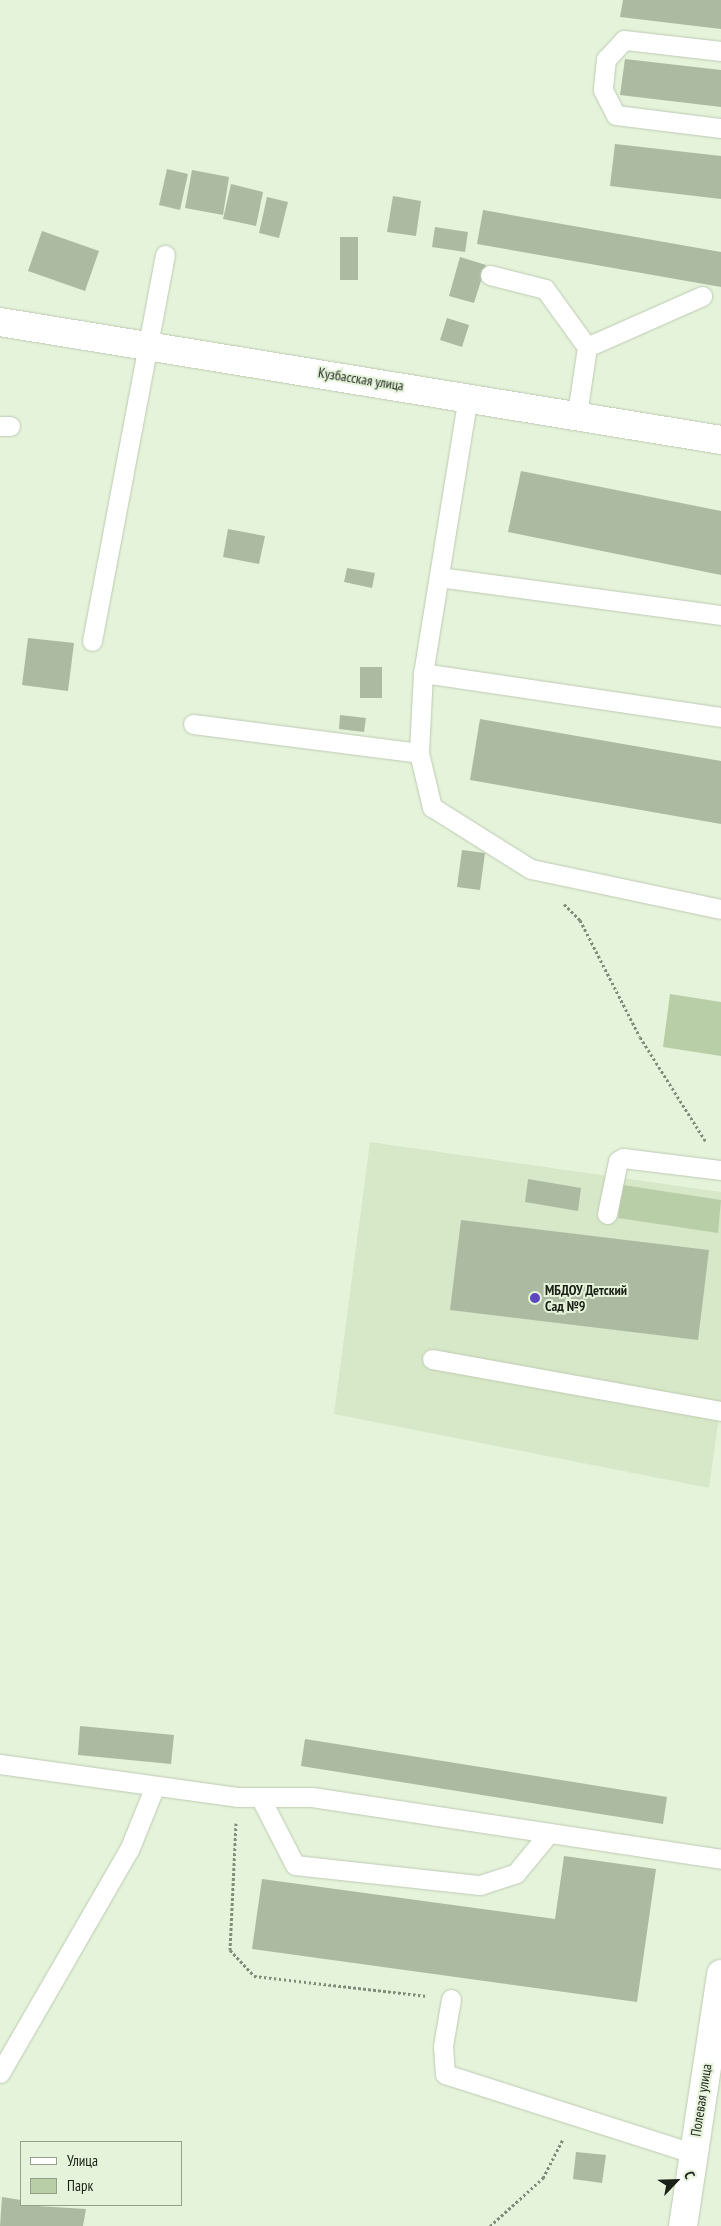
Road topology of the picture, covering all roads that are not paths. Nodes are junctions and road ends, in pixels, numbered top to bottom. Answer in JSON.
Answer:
{"nodes":[{"id":1,"x":721,"y":51,"type":"edge"},
{"id":2,"x":721,"y":128,"type":"edge"},
{"id":3,"x":164,"y":256,"type":"dead end"},
{"id":4,"x":490,"y":275,"type":"dead end"},
{"id":5,"x":702,"y":296,"type":"dead end"},
{"id":6,"x":0,"y":322,"type":"edge"},
{"id":7,"x":146,"y":345,"type":"junction"},
{"id":8,"x":587,"y":347,"type":"junction"},
{"id":9,"x":468,"y":396,"type":"junction"},
{"id":10,"x":577,"y":414,"type":"junction"},
{"id":11,"x":721,"y":440,"type":"edge"},
{"id":12,"x":439,"y":577,"type":"junction"},
{"id":13,"x":721,"y":615,"type":"edge"},
{"id":14,"x":92,"y":641,"type":"dead end"},
{"id":15,"x":423,"y":673,"type":"junction"},
{"id":16,"x":721,"y":717,"type":"edge"},
{"id":17,"x":193,"y":724,"type":"dead end"},
{"id":18,"x":419,"y":753,"type":"junction"},
{"id":19,"x":721,"y":909,"type":"edge"},
{"id":20,"x":721,"y":1170,"type":"edge"},
{"id":21,"x":607,"y":1214,"type":"dead end"},
{"id":22,"x":432,"y":1359,"type":"dead end"},
{"id":23,"x":721,"y":1411,"type":"edge"},
{"id":24,"x":0,"y":1764,"type":"edge"},
{"id":25,"x":155,"y":1786,"type":"junction"},
{"id":26,"x":260,"y":1798,"type":"junction"},
{"id":27,"x":549,"y":1833,"type":"junction"},
{"id":28,"x":721,"y":1859,"type":"edge"},
{"id":29,"x":721,"y":1974,"type":"edge"},
{"id":30,"x":451,"y":1999,"type":"road end"},
{"id":31,"x":0,"y":2073,"type":"edge"},
{"id":32,"x":693,"y":2153,"type":"junction"},
{"id":33,"x":683,"y":2226,"type":"edge"}],
"edges":[{"from":1,"to":2,"type":"lane"},
{"from":3,"to":7,"type":"lane"},
{"from":4,"to":8,"type":"lane"},
{"from":5,"to":8,"type":"lane"},
{"from":6,"to":7,"type":"street","name":"Кузбасская улица"},
{"from":7,"to":9,"type":"street","name":"Кузбасская улица"},
{"from":7,"to":14,"type":"lane"},
{"from":8,"to":10,"type":"lane"},
{"from":9,"to":10,"type":"street","name":"Кузбасская улица"},
{"from":9,"to":12,"type":"lane"},
{"from":10,"to":11,"type":"street","name":"Кузбасская улица"},
{"from":12,"to":13,"type":"lane"},
{"from":12,"to":15,"type":"lane"},
{"from":15,"to":16,"type":"lane"},
{"from":15,"to":18,"type":"lane"},
{"from":17,"to":18,"type":"lane"},
{"from":18,"to":19,"type":"lane"},
{"from":20,"to":21,"type":"lane"},
{"from":22,"to":23,"type":"lane"},
{"from":24,"to":25,"type":"lane"},
{"from":25,"to":26,"type":"lane"},
{"from":25,"to":31,"type":"lane"},
{"from":26,"to":27,"type":"lane"},
{"from":26,"to":27,"type":"lane"},
{"from":27,"to":28,"type":"lane"},
{"from":29,"to":32,"type":"street","name":"Полевая улица"},
{"from":30,"to":32,"type":"lane"},
{"from":32,"to":33,"type":"street","name":"Полевая улица"}]}
